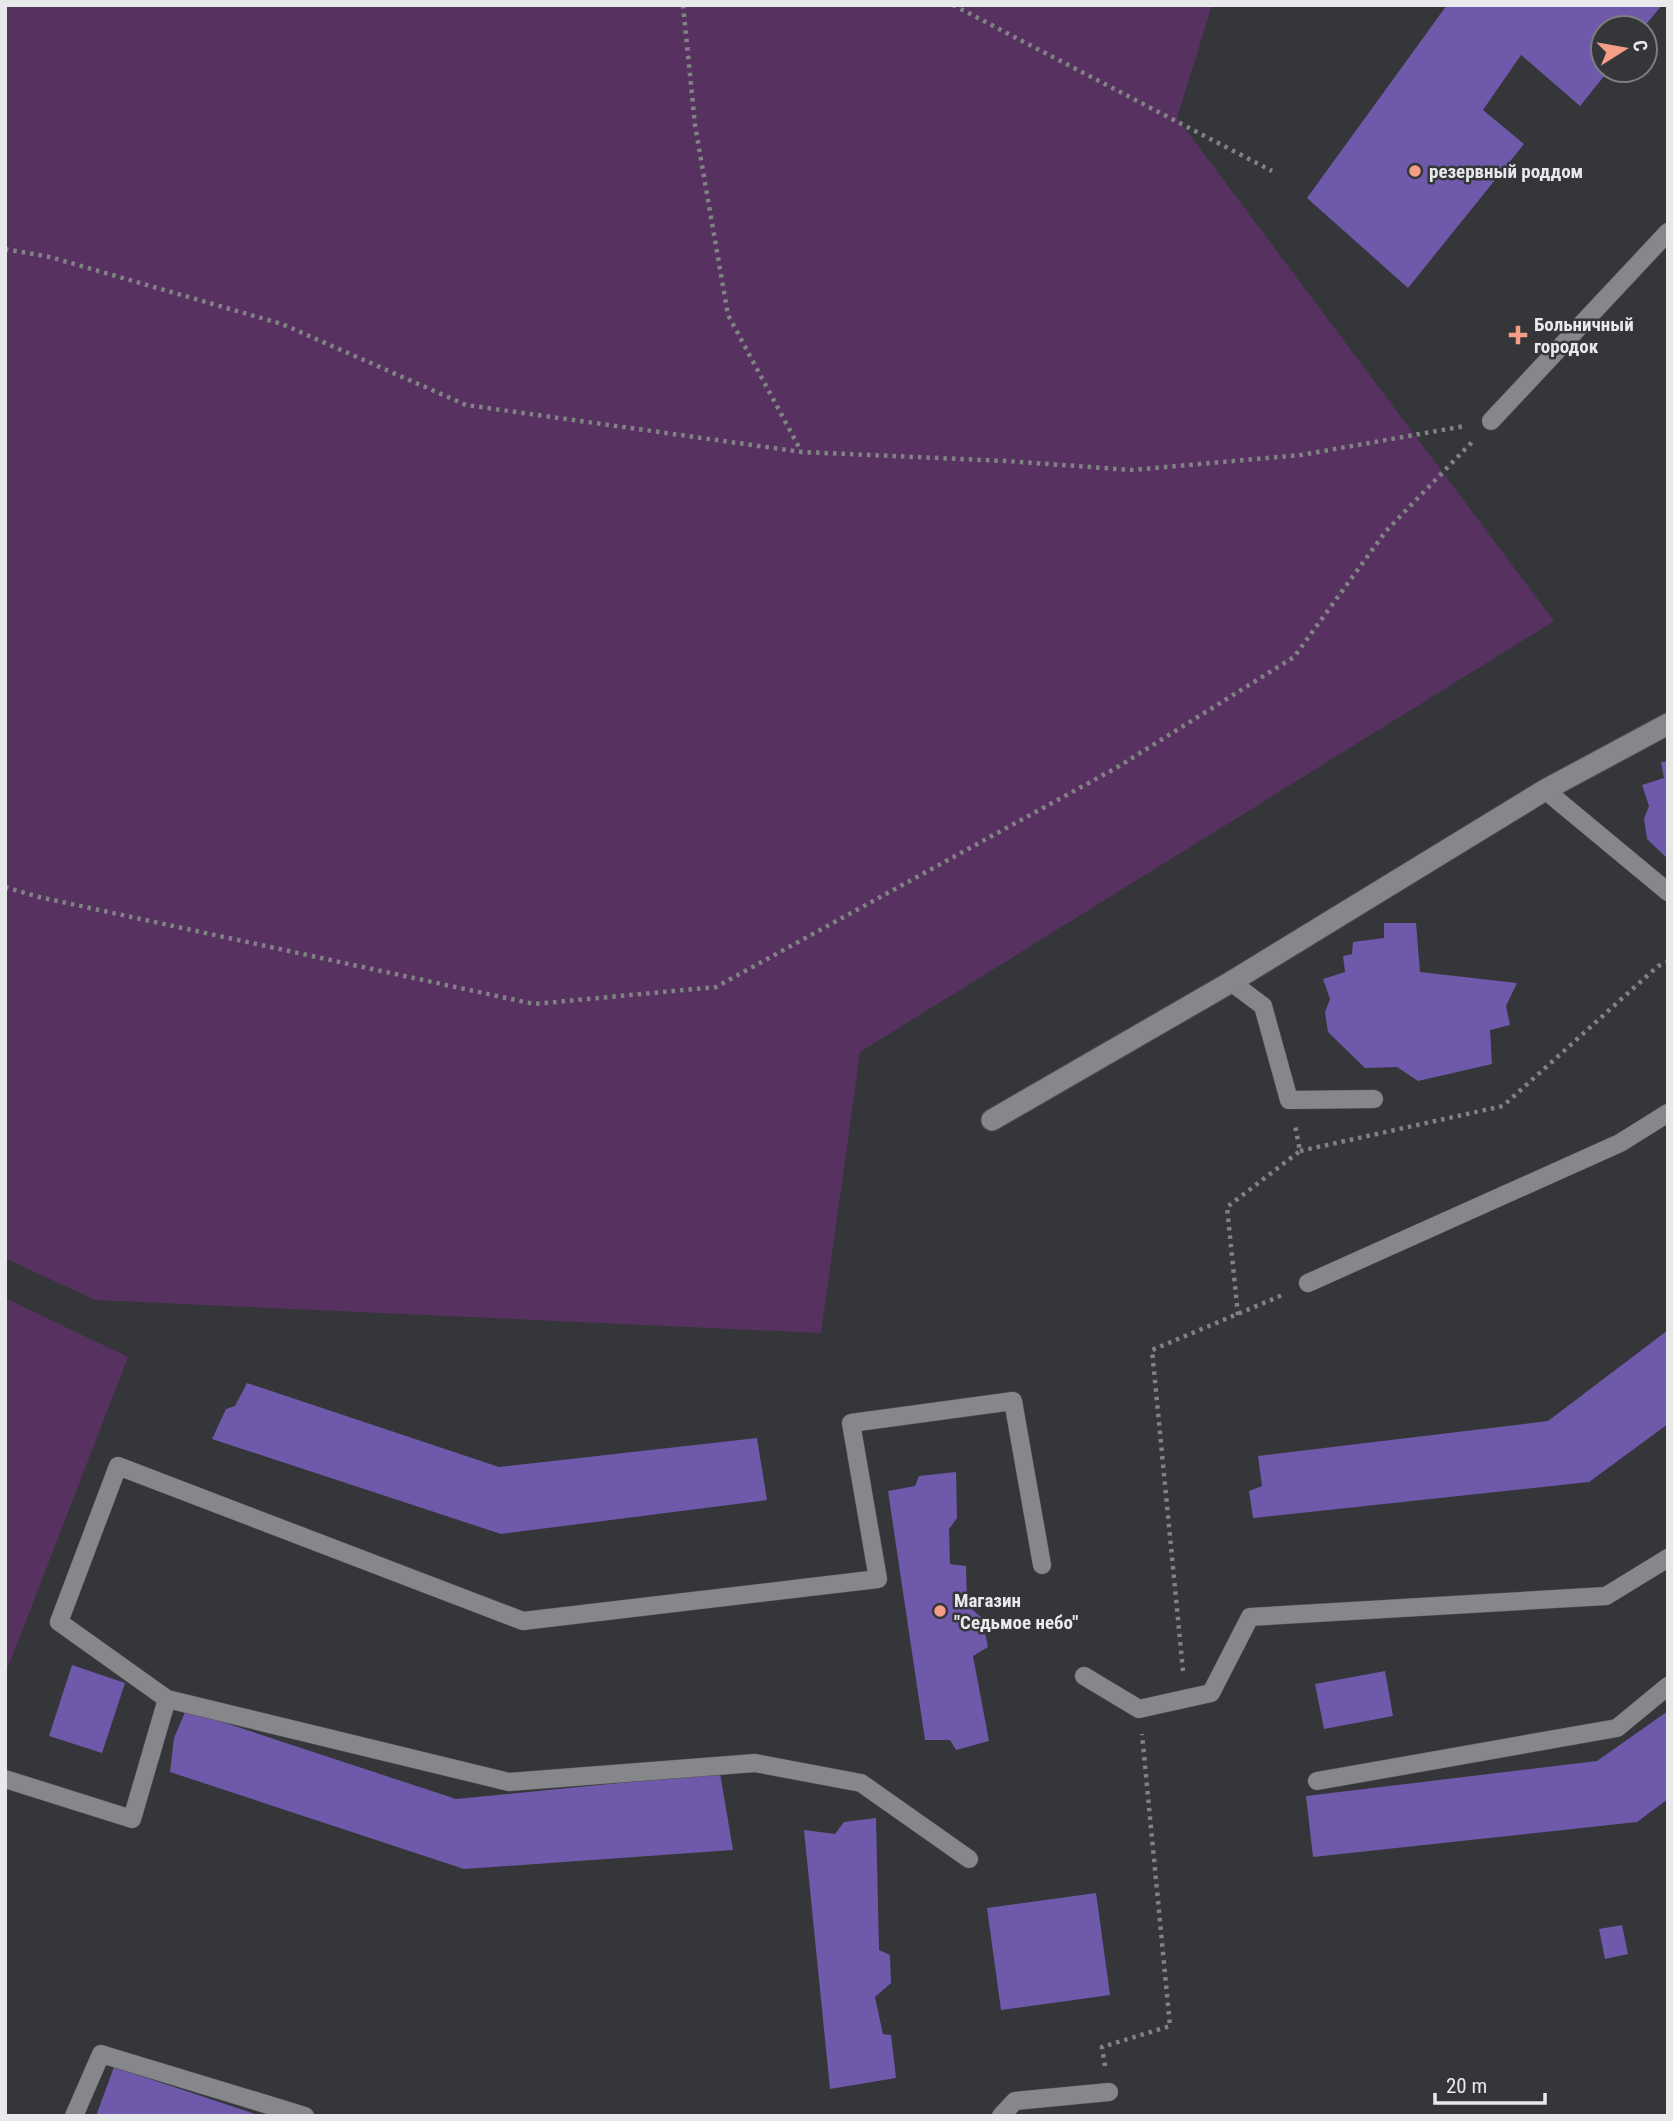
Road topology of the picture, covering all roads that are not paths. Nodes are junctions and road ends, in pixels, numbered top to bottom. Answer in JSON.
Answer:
{"nodes":[{"id":1,"x":1668,"y":232,"type":"edge"},
{"id":2,"x":1491,"y":421,"type":"road end"},
{"id":3,"x":1668,"y":724,"type":"edge"},
{"id":4,"x":1545,"y":790,"type":"junction"},
{"id":5,"x":1668,"y":892,"type":"edge"},
{"id":6,"x":1231,"y":982,"type":"junction"},
{"id":7,"x":1374,"y":1099,"type":"dead end"},
{"id":8,"x":1668,"y":1113,"type":"edge"},
{"id":9,"x":992,"y":1120,"type":"dead end"},
{"id":10,"x":1308,"y":1283,"type":"road end"},
{"id":11,"x":1668,"y":1559,"type":"edge"},
{"id":12,"x":1042,"y":1565,"type":"dead end"},
{"id":13,"x":1084,"y":1676,"type":"dead end"},
{"id":14,"x":1668,"y":1686,"type":"edge"},
{"id":15,"x":167,"y":1699,"type":"junction"},
{"id":16,"x":5,"y":1779,"type":"edge"},
{"id":17,"x":1317,"y":1781,"type":"dead end"},
{"id":18,"x":969,"y":1859,"type":"dead end"},
{"id":19,"x":1109,"y":2092,"type":"dead end"},
{"id":20,"x":74,"y":2116,"type":"edge"},
{"id":21,"x":304,"y":2116,"type":"edge"},
{"id":22,"x":1001,"y":2116,"type":"edge"}],
"edges":[{"from":1,"to":2,"type":"lane"},
{"from":3,"to":4,"type":"street"},
{"from":4,"to":5,"type":"lane"},
{"from":4,"to":6,"type":"street"},
{"from":6,"to":7,"type":"lane"},
{"from":6,"to":9,"type":"street"},
{"from":8,"to":10,"type":"lane"},
{"from":11,"to":13,"type":"lane"},
{"from":12,"to":15,"type":"lane"},
{"from":14,"to":17,"type":"lane"},
{"from":15,"to":16,"type":"lane"},
{"from":15,"to":18,"type":"lane"},
{"from":19,"to":22,"type":"lane"},
{"from":20,"to":21,"type":"lane"}]}
